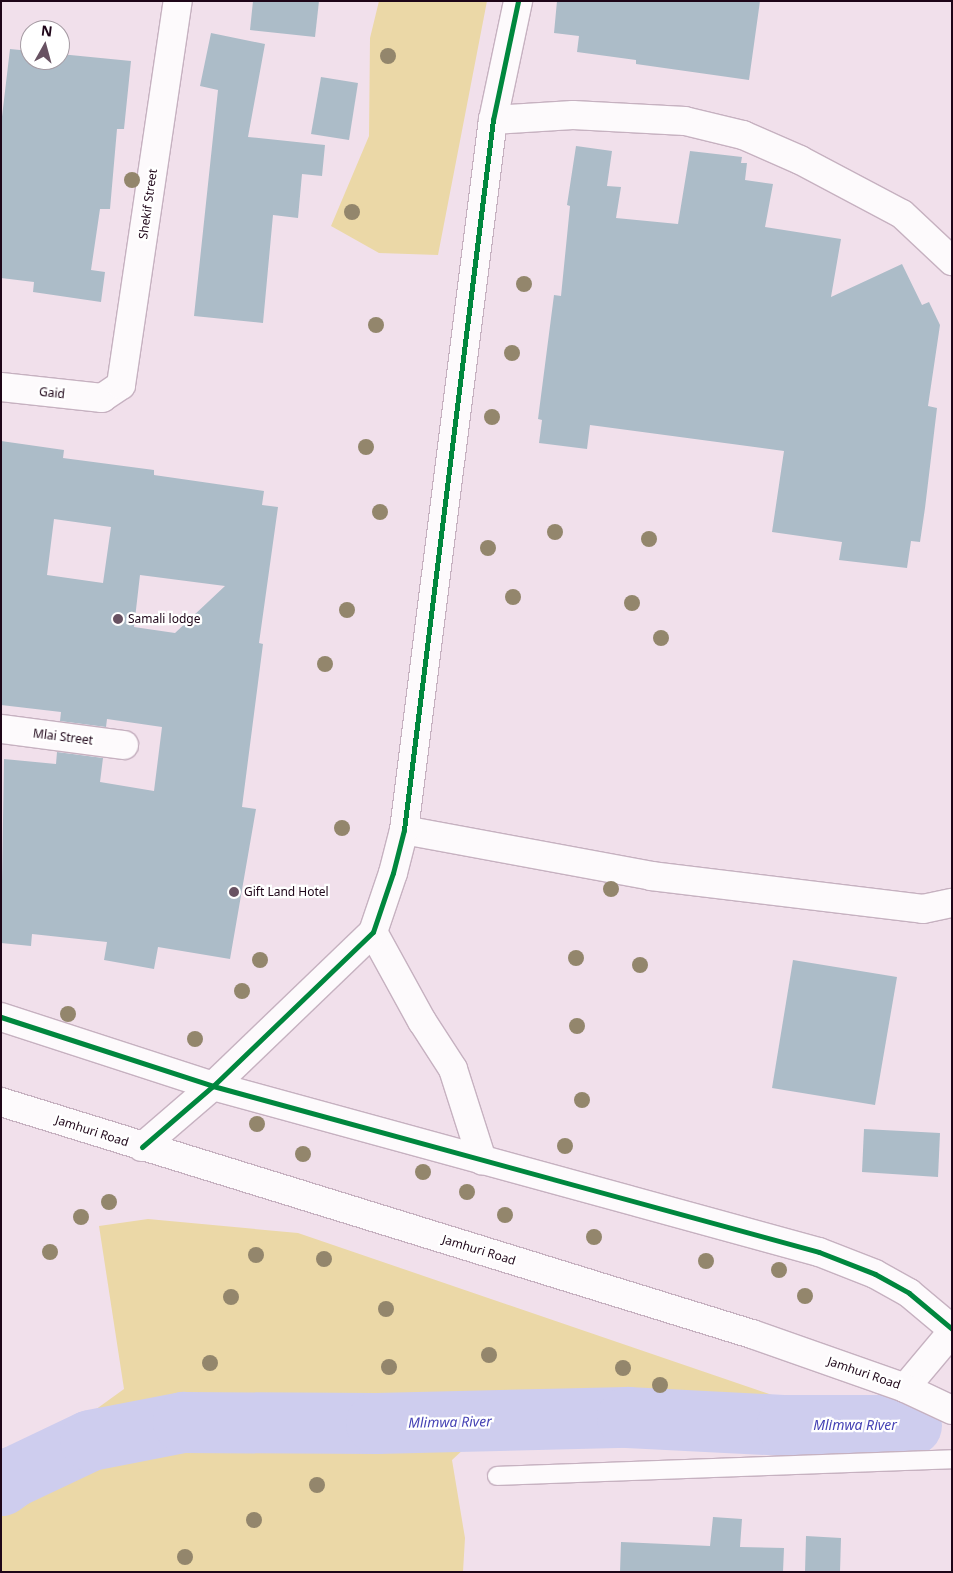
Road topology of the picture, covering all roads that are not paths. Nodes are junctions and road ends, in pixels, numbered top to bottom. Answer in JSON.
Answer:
{"nodes":[{"id":1,"x":178,"y":1,"type":"edge"},
{"id":2,"x":518,"y":1,"type":"edge"},
{"id":3,"x":493,"y":120,"type":"junction"},
{"id":4,"x":952,"y":261,"type":"edge"},
{"id":5,"x":1,"y":388,"type":"edge"},
{"id":6,"x":102,"y":398,"type":"joint"},
{"id":7,"x":1,"y":729,"type":"edge"},
{"id":8,"x":124,"y":745,"type":"dead end"},
{"id":9,"x":404,"y":830,"type":"junction"},
{"id":10,"x":952,"y":903,"type":"edge"},
{"id":11,"x":373,"y":932,"type":"junction"},
{"id":12,"x":1,"y":1017,"type":"edge"},
{"id":13,"x":213,"y":1086,"type":"junction"},
{"id":14,"x":1,"y":1102,"type":"edge"},
{"id":15,"x":142,"y":1148,"type":"junction"},
{"id":16,"x":482,"y":1160,"type":"junction"},
{"id":17,"x":952,"y":1330,"type":"edge"},
{"id":18,"x":905,"y":1388,"type":"junction"},
{"id":19,"x":952,"y":1410,"type":"edge"},
{"id":20,"x":952,"y":1460,"type":"edge"},
{"id":21,"x":497,"y":1476,"type":"dead end"}],
"edges":[{"from":1,"to":6,"type":"street","name":"Shekif Street"},
{"from":2,"to":3,"type":"street"},
{"from":3,"to":4,"type":"street"},
{"from":3,"to":9,"type":"street"},
{"from":5,"to":6,"type":"street","name":"Gaid"},
{"from":7,"to":8,"type":"street","name":"Mlai Street"},
{"from":9,"to":10,"type":"street"},
{"from":9,"to":11,"type":"street"},
{"from":11,"to":13,"type":"street"},
{"from":11,"to":16,"type":"street"},
{"from":12,"to":13,"type":"street"},
{"from":13,"to":15,"type":"street"},
{"from":13,"to":16,"type":"street"},
{"from":14,"to":15,"type":"street","name":"Jamhuri Road"},
{"from":15,"to":18,"type":"street","name":"Jamhuri Road"},
{"from":16,"to":17,"type":"street"},
{"from":17,"to":18,"type":"street"},
{"from":18,"to":19,"type":"street","name":"Jamhuri Road"},
{"from":20,"to":21,"type":"lane"}]}
